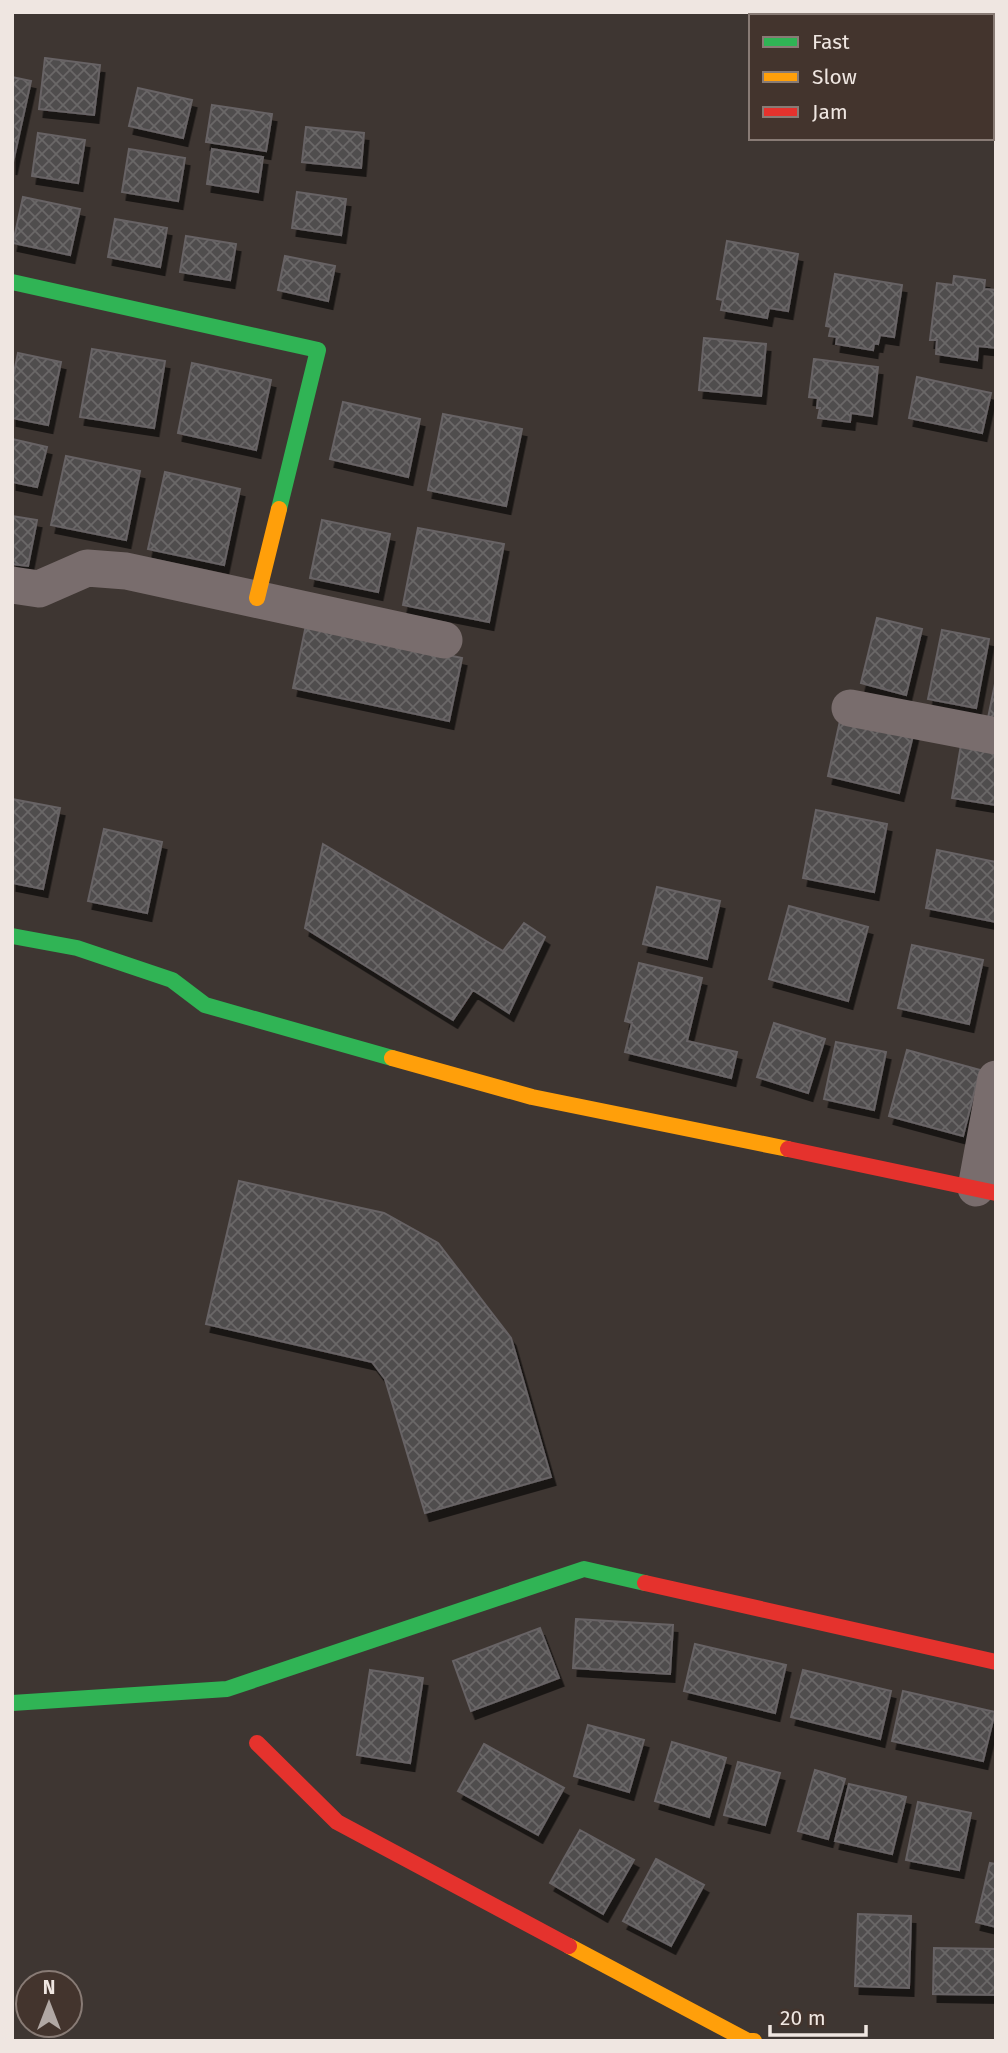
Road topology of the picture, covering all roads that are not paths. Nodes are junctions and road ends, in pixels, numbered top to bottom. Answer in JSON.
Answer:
{"nodes":[{"id":1,"x":12,"y":282,"type":"edge"},
{"id":2,"x":12,"y":585,"type":"edge"},
{"id":3,"x":257,"y":598,"type":"junction"},
{"id":4,"x":444,"y":640,"type":"dead end"},
{"id":5,"x":850,"y":708,"type":"dead end"},
{"id":6,"x":996,"y":736,"type":"edge"},
{"id":7,"x":12,"y":936,"type":"edge"},
{"id":8,"x":996,"y":1079,"type":"edge"},
{"id":9,"x":986,"y":1191,"type":"edge"},
{"id":10,"x":996,"y":1662,"type":"edge"},
{"id":11,"x":12,"y":1703,"type":"edge"},
{"id":12,"x":257,"y":1743,"type":"dead end"},
{"id":13,"x":754,"y":2041,"type":"edge"}],
"edges":[{"from":1,"to":3,"type":"street"},
{"from":2,"to":3,"type":"street"},
{"from":3,"to":4,"type":"street"},
{"from":5,"to":6,"type":"street"},
{"from":7,"to":9,"type":"street"},
{"from":8,"to":9,"type":"street"},
{"from":10,"to":11,"type":"street"},
{"from":12,"to":13,"type":"street"}]}
